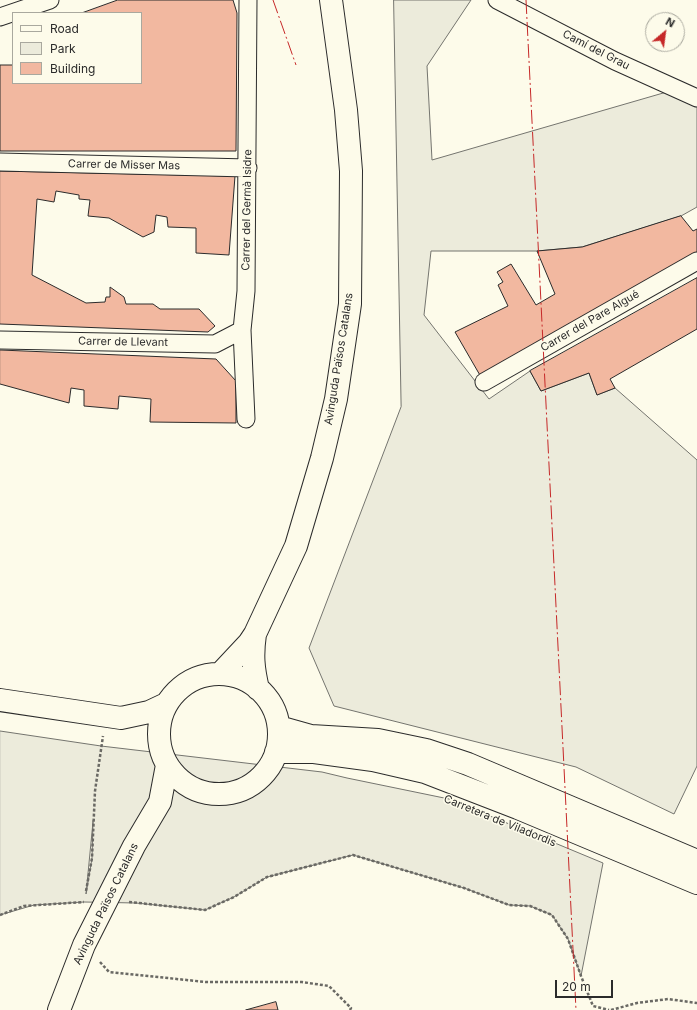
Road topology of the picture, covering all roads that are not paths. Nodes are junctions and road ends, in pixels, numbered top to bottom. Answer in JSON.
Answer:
{"nodes":[{"id":1,"x":50,"y":0,"type":"edge"},
{"id":2,"x":248,"y":0,"type":"edge"},
{"id":3,"x":331,"y":0,"type":"edge"},
{"id":4,"x":497,"y":0,"type":"edge"},
{"id":5,"x":15,"y":12,"type":"edge"},
{"id":6,"x":12,"y":13,"type":"edge"},
{"id":7,"x":0,"y":17,"type":"edge"},
{"id":8,"x":697,"y":98,"type":"edge"},
{"id":9,"x":0,"y":162,"type":"edge"},
{"id":10,"x":248,"y":168,"type":"junction"},
{"id":11,"x":697,"y":261,"type":"edge"},
{"id":12,"x":242,"y":330,"type":"junction"},
{"id":13,"x":0,"y":340,"type":"edge"},
{"id":14,"x":484,"y":382,"type":"dead end"},
{"id":15,"x":246,"y":419,"type":"dead end"},
{"id":16,"x":255,"y":634,"type":"junction"},
{"id":17,"x":220,"y":674,"type":"junction"},
{"id":18,"x":258,"y":688,"type":"junction"},
{"id":19,"x":0,"y":700,"type":"edge"},
{"id":20,"x":166,"y":704,"type":"junction"},
{"id":21,"x":113,"y":716,"type":"junction"},
{"id":22,"x":279,"y":727,"type":"junction"},
{"id":23,"x":276,"y":752,"type":"junction"},
{"id":24,"x":164,"y":756,"type":"junction"},
{"id":25,"x":194,"y":788,"type":"junction"},
{"id":26,"x":160,"y":802,"type":"junction"},
{"id":27,"x":697,"y":861,"type":"edge"},
{"id":28,"x":697,"y":882,"type":"edge"},
{"id":29,"x":59,"y":1010,"type":"edge"}],
"edges":[{"from":1,"to":5,"type":"street"},
{"from":2,"to":10,"type":"street","name":"Carrer del Germà Isidre"},
{"from":3,"to":16,"type":"street","name":"Avinguda Països Catalans"},
{"from":4,"to":8,"type":"street","name":"Camí del Grau"},
{"from":6,"to":7,"type":"street"},
{"from":9,"to":10,"type":"street","name":"Carrer de Misser Mas"},
{"from":10,"to":12,"type":"street","name":"Carrer del Germà Isidre"},
{"from":11,"to":14,"type":"street","name":"Carrer del Pare Algué"},
{"from":12,"to":13,"type":"street","name":"Carrer de Llevant"},
{"from":12,"to":15,"type":"street","name":"Carrer del Germà Isidre"},
{"from":16,"to":17,"type":"street","name":"Avinguda Països Catalans"},
{"from":16,"to":18,"type":"street","name":"Avinguda Països Catalans"},
{"from":17,"to":18,"type":"street"},
{"from":17,"to":20,"type":"street"},
{"from":18,"to":22,"type":"street"},
{"from":19,"to":21,"type":"street"},
{"from":20,"to":21,"type":"street"},
{"from":20,"to":24,"type":"street"},
{"from":21,"to":24,"type":"street"},
{"from":22,"to":23,"type":"street"},
{"from":22,"to":27,"type":"street"},
{"from":23,"to":25,"type":"street"},
{"from":23,"to":28,"type":"street","name":"Carretera de Viladordis"},
{"from":24,"to":25,"type":"street"},
{"from":24,"to":26,"type":"street","name":"Avinguda Països Catalans"},
{"from":25,"to":26,"type":"street","name":"Avinguda Països Catalans"},
{"from":26,"to":29,"type":"street","name":"Avinguda Països Catalans"}]}
